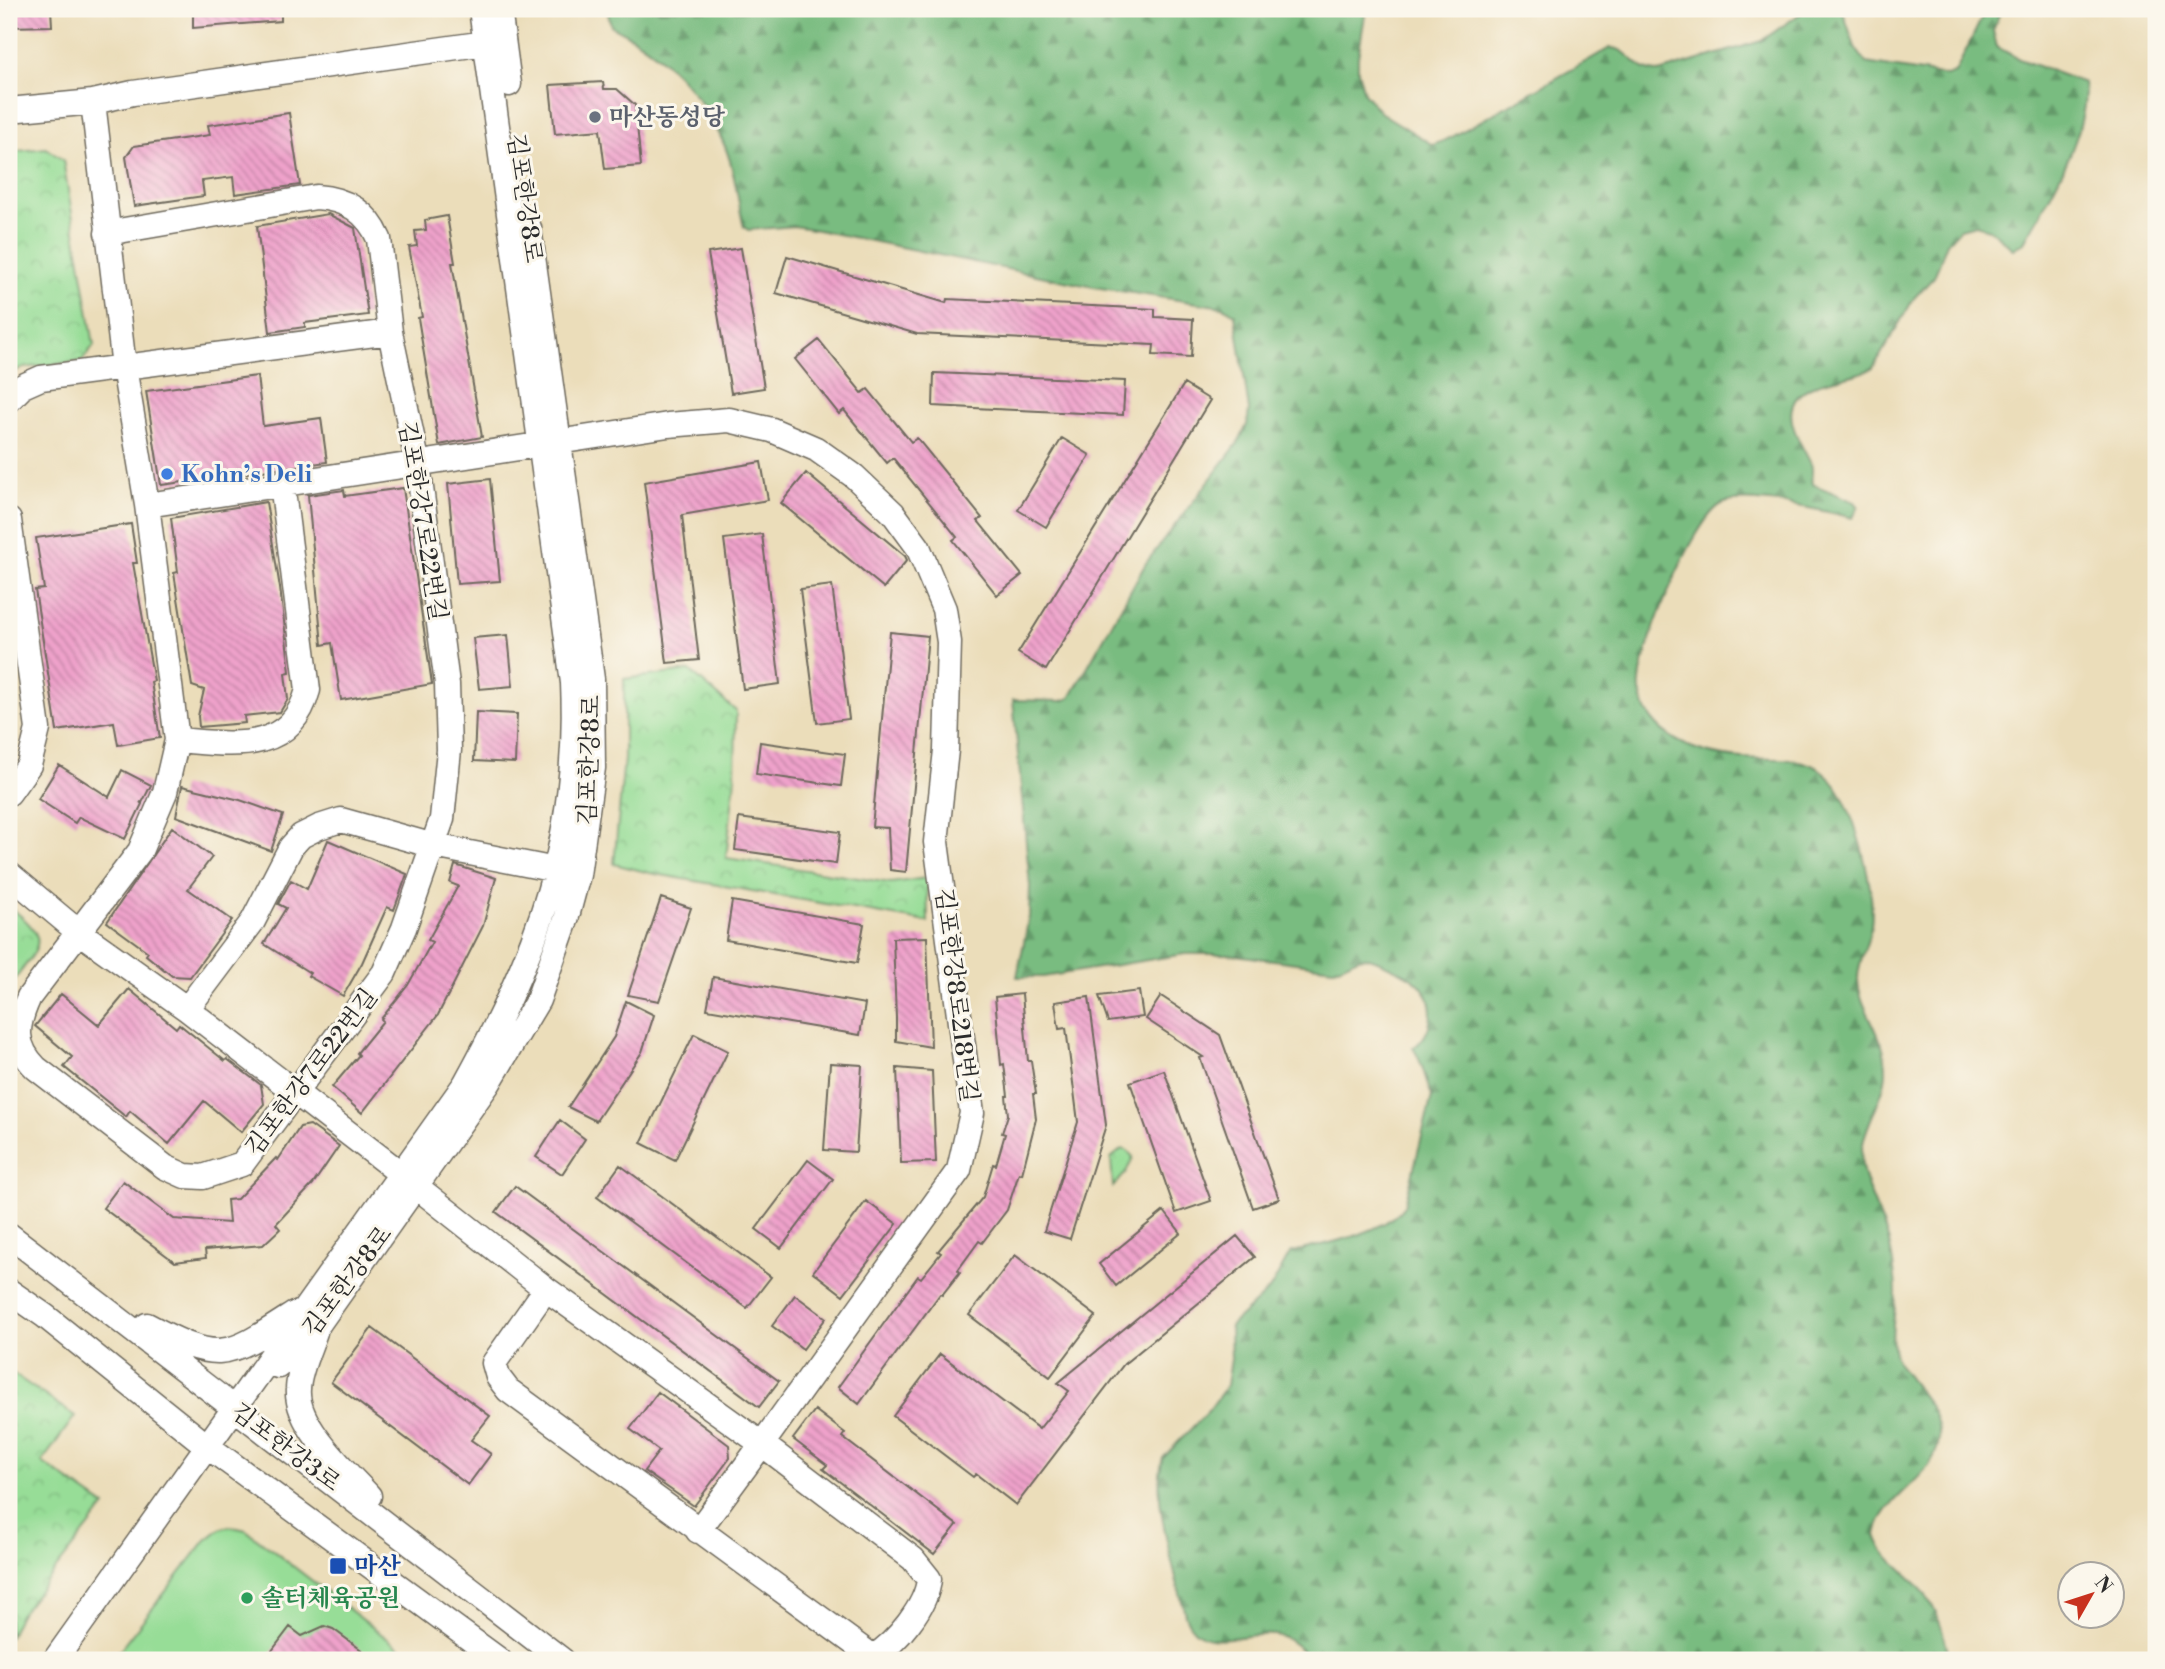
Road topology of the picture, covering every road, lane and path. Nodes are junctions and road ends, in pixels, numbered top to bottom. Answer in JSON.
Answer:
{"nodes":[{"id":1,"x":481,"y":9,"type":"edge"},
{"id":2,"x":499,"y":9,"type":"edge"},
{"id":3,"x":495,"y":42,"type":"junction"},
{"id":4,"x":93,"y":102,"type":"junction"},
{"id":5,"x":9,"y":110,"type":"edge"},
{"id":6,"x":107,"y":233,"type":"junction"},
{"id":7,"x":390,"y":332,"type":"junction"},
{"id":8,"x":124,"y":367,"type":"junction"},
{"id":9,"x":9,"y":400,"type":"edge"},
{"id":10,"x":551,"y":445,"type":"junction"},
{"id":11,"x":418,"y":465,"type":"junction"},
{"id":12,"x":282,"y":483,"type":"junction"},
{"id":13,"x":147,"y":505,"type":"junction"},
{"id":14,"x":9,"y":520,"type":"edge"},
{"id":15,"x":177,"y":740,"type":"junction"},
{"id":16,"x":9,"y":793,"type":"edge"},
{"id":17,"x":434,"y":846,"type":"junction"},
{"id":18,"x":567,"y":872,"type":"junction"},
{"id":19,"x":9,"y":874,"type":"edge"},
{"id":20,"x":76,"y":930,"type":"junction"},
{"id":21,"x":187,"y":1009,"type":"junction"},
{"id":22,"x":295,"y":1093,"type":"junction"},
{"id":23,"x":409,"y":1180,"type":"junction"},
{"id":24,"x":9,"y":1235,"type":"edge"},
{"id":25,"x":547,"y":1289,"type":"junction"},
{"id":26,"x":9,"y":1291,"type":"edge"},
{"id":27,"x":91,"y":1296,"type":"junction"},
{"id":28,"x":310,"y":1317,"type":"junction"},
{"id":29,"x":236,"y":1409,"type":"junction"},
{"id":30,"x":762,"y":1444,"type":"junction"},
{"id":31,"x":207,"y":1446,"type":"junction"},
{"id":32,"x":698,"y":1531,"type":"junction"},
{"id":33,"x":414,"y":1545,"type":"junction"},
{"id":34,"x":61,"y":1658,"type":"edge"},
{"id":35,"x":499,"y":1660,"type":"edge"},
{"id":36,"x":562,"y":1660,"type":"edge"}],
"edges":[{"from":1,"to":3,"type":"street","name":"김포한강8로"},
{"from":2,"to":3,"type":"street","name":"김포한강8로"},
{"from":3,"to":4,"type":"street"},
{"from":3,"to":10,"type":"street","name":"김포한강8로"},
{"from":4,"to":5,"type":"street"},
{"from":4,"to":6,"type":"street","name":"김포한강7로22번길"},
{"from":6,"to":7,"type":"street","name":"김포한강7로22번길"},
{"from":6,"to":8,"type":"street","name":"김포한강7로22번길"},
{"from":7,"to":8,"type":"street"},
{"from":7,"to":11,"type":"street","name":"김포한강7로22번길"},
{"from":8,"to":9,"type":"street"},
{"from":8,"to":13,"type":"street","name":"김포한강7로22번길"},
{"from":10,"to":11,"type":"street","name":"김포한강8로218번길"},
{"from":10,"to":18,"type":"street","name":"김포한강8로"},
{"from":10,"to":30,"type":"street","name":"김포한강8로218번길"},
{"from":11,"to":12,"type":"street","name":"김포한강8로218번길"},
{"from":11,"to":17,"type":"street","name":"김포한강7로22번길"},
{"from":12,"to":13,"type":"street","name":"김포한강8로218번길"},
{"from":12,"to":15,"type":"street"},
{"from":13,"to":15,"type":"street","name":"김포한강7로22번길"},
{"from":14,"to":16,"type":"street"},
{"from":15,"to":20,"type":"street","name":"김포한강7로22번길"},
{"from":17,"to":18,"type":"street"},
{"from":17,"to":21,"type":"street"},
{"from":17,"to":22,"type":"street","name":"김포한강7로22번길"},
{"from":18,"to":23,"type":"street","name":"김포한강8로"},
{"from":19,"to":20,"type":"street"},
{"from":20,"to":21,"type":"street"},
{"from":20,"to":22,"type":"street","name":"김포한강7로22번길"},
{"from":21,"to":22,"type":"street"},
{"from":22,"to":23,"type":"street"},
{"from":23,"to":25,"type":"street"},
{"from":23,"to":28,"type":"street","name":"김포한강8로"},
{"from":24,"to":27,"type":"street","name":"김포한강3로"},
{"from":25,"to":30,"type":"street"},
{"from":25,"to":32,"type":"street"},
{"from":26,"to":31,"type":"street","name":"김포한강3로"},
{"from":27,"to":28,"type":"street"},
{"from":27,"to":29,"type":"street","name":"김포한강3로"},
{"from":28,"to":29,"type":"street","name":"김포한강8로"},
{"from":28,"to":33,"type":"street"},
{"from":29,"to":31,"type":"street","name":"김포한강8로"},
{"from":29,"to":33,"type":"street","name":"김포한강3로"},
{"from":30,"to":32,"type":"street","name":"김포한강8로218번길"},
{"from":30,"to":32,"type":"street"},
{"from":31,"to":34,"type":"street","name":"김포한강8로"},
{"from":31,"to":35,"type":"street","name":"김포한강3로"},
{"from":33,"to":36,"type":"street","name":"김포한강3로"}]}
